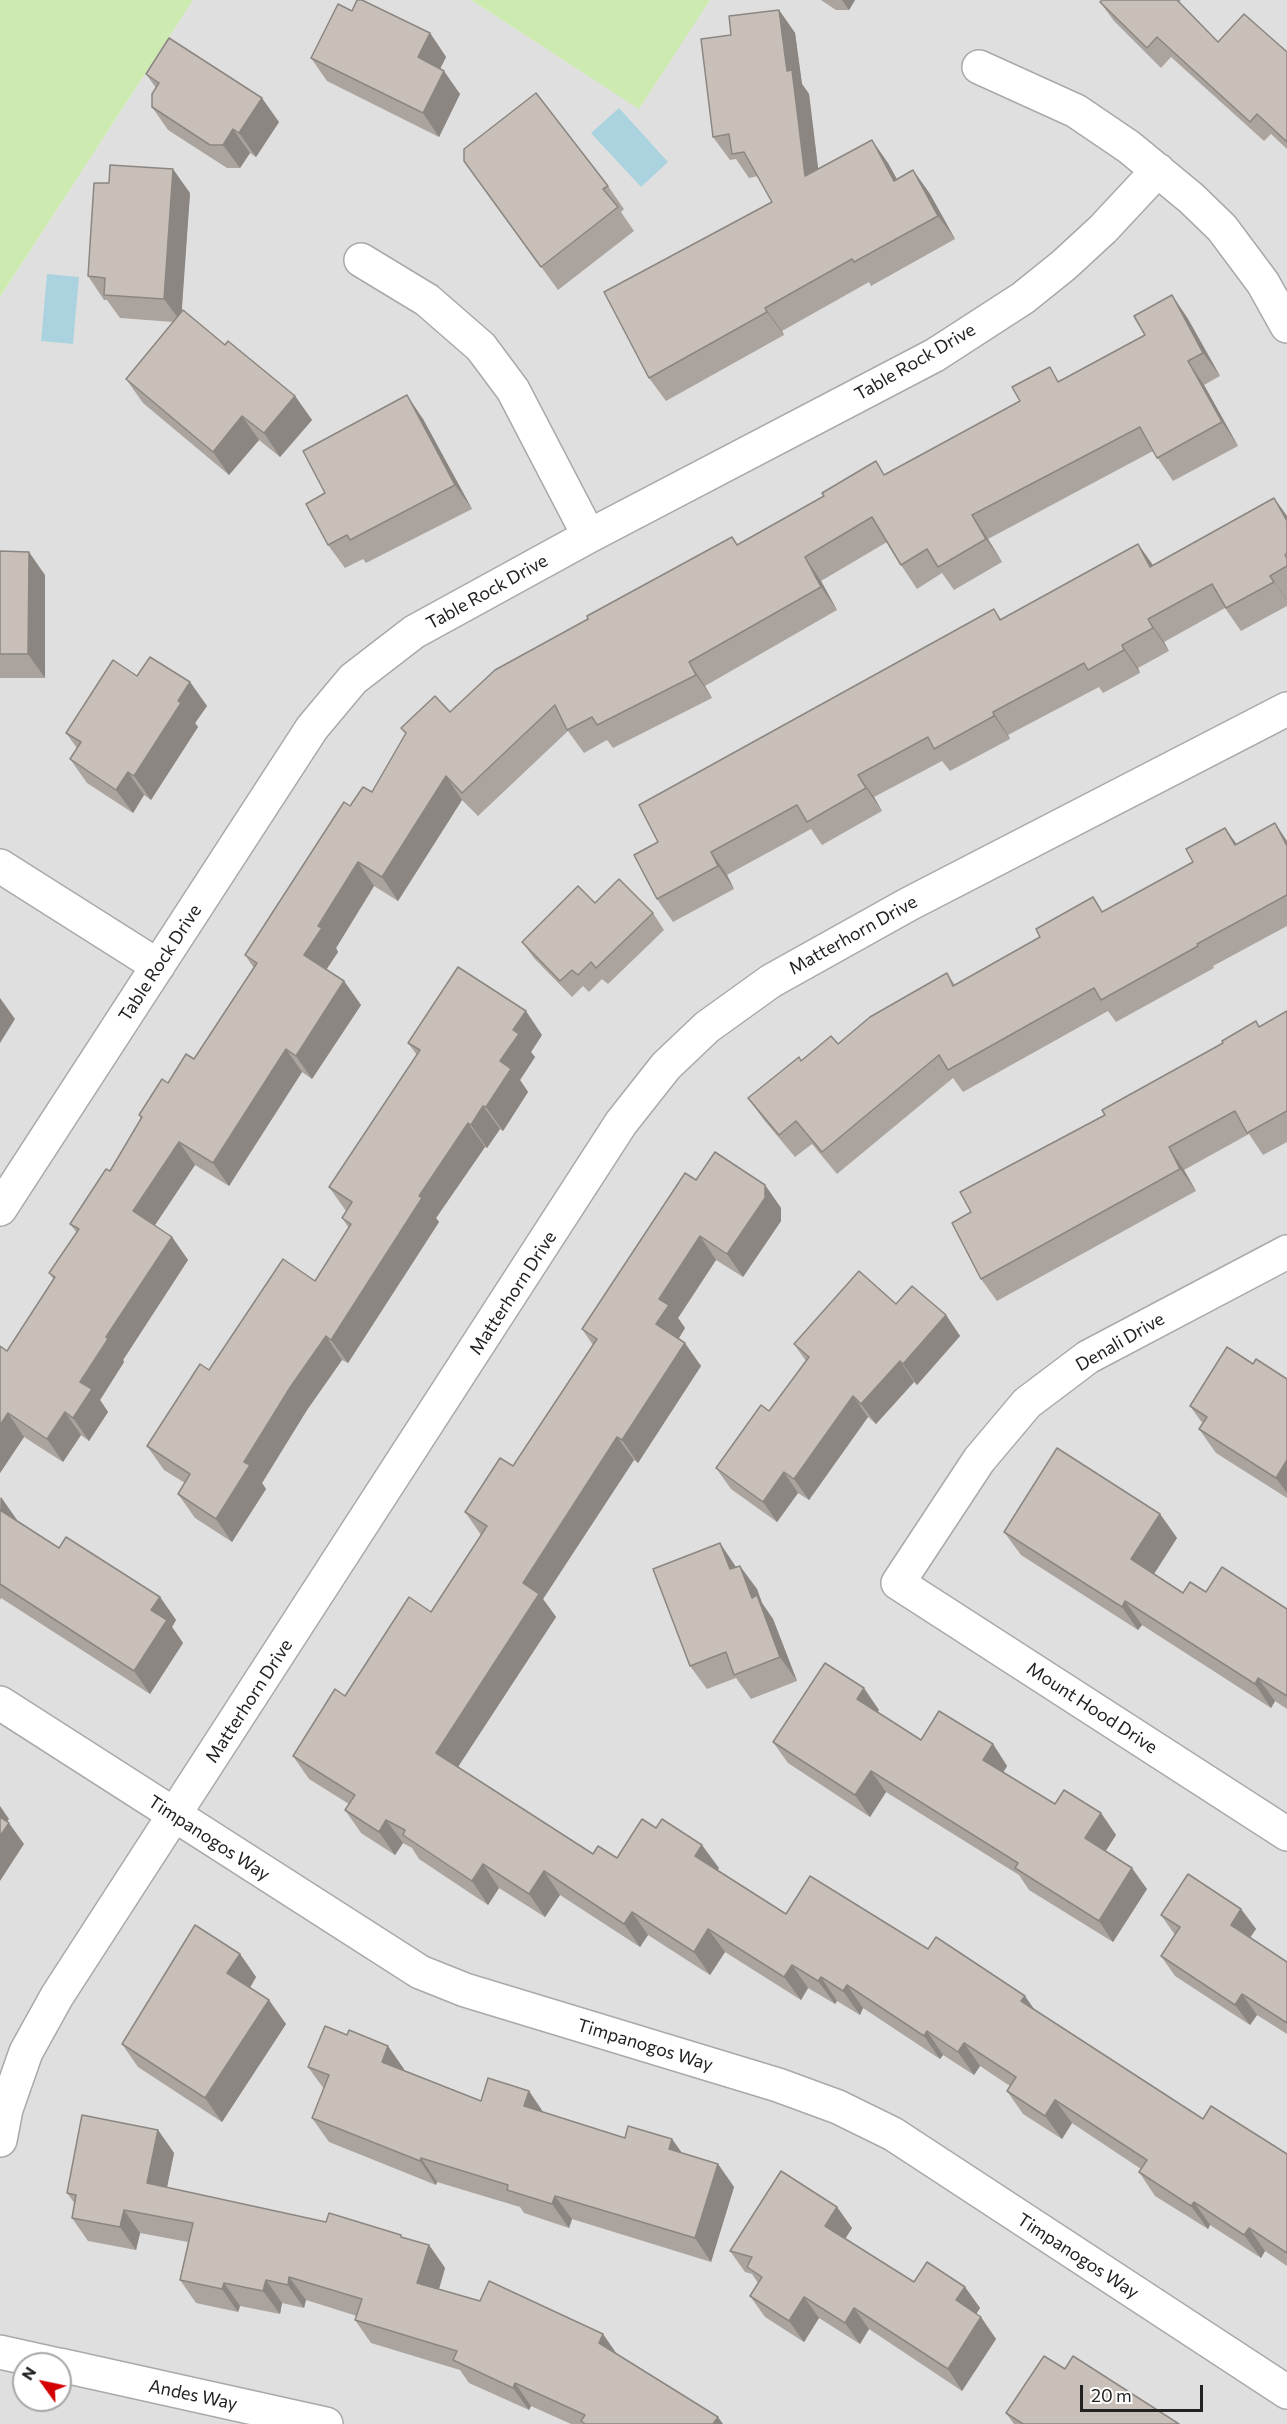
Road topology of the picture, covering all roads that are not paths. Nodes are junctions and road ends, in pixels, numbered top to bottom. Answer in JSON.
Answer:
{"nodes":[{"id":1,"x":979,"y":67,"type":"dead end"},
{"id":2,"x":1158,"y":170,"type":"junction"},
{"id":3,"x":361,"y":260,"type":"dead end"},
{"id":4,"x":1287,"y":326,"type":"edge"},
{"id":5,"x":589,"y":536,"type":"junction"},
{"id":6,"x":1287,"y":709,"type":"edge"},
{"id":7,"x":0,"y":866,"type":"edge"},
{"id":8,"x":158,"y":966,"type":"junction"},
{"id":9,"x":0,"y":1209,"type":"edge"},
{"id":10,"x":1287,"y":1252,"type":"edge"},
{"id":11,"x":898,"y":1583,"type":"joint"},
{"id":12,"x":0,"y":1703,"type":"edge"},
{"id":13,"x":174,"y":1816,"type":"junction"},
{"id":14,"x":1287,"y":1834,"type":"edge"},
{"id":15,"x":0,"y":2140,"type":"edge"},
{"id":16,"x":72,"y":2368,"type":"edge"},
{"id":17,"x":1287,"y":2392,"type":"edge"},
{"id":18,"x":326,"y":2424,"type":"edge"}],
"edges":[{"from":1,"to":2,"type":"street"},
{"from":2,"to":4,"type":"street"},
{"from":2,"to":5,"type":"street","name":"Table Rock Drive"},
{"from":3,"to":5,"type":"street"},
{"from":5,"to":8,"type":"street","name":"Table Rock Drive"},
{"from":6,"to":13,"type":"street","name":"Matterhorn Drive"},
{"from":7,"to":8,"type":"street"},
{"from":8,"to":9,"type":"street","name":"Table Rock Drive"},
{"from":10,"to":11,"type":"street","name":"Denali Drive"},
{"from":11,"to":14,"type":"street","name":"Mount Hood Drive"},
{"from":12,"to":13,"type":"street","name":"Timpanogos Way"},
{"from":13,"to":15,"type":"street","name":"Matterhorn Drive"},
{"from":13,"to":17,"type":"street","name":"Timpanogos Way"},
{"from":16,"to":18,"type":"street","name":"Andes Way"}]}
